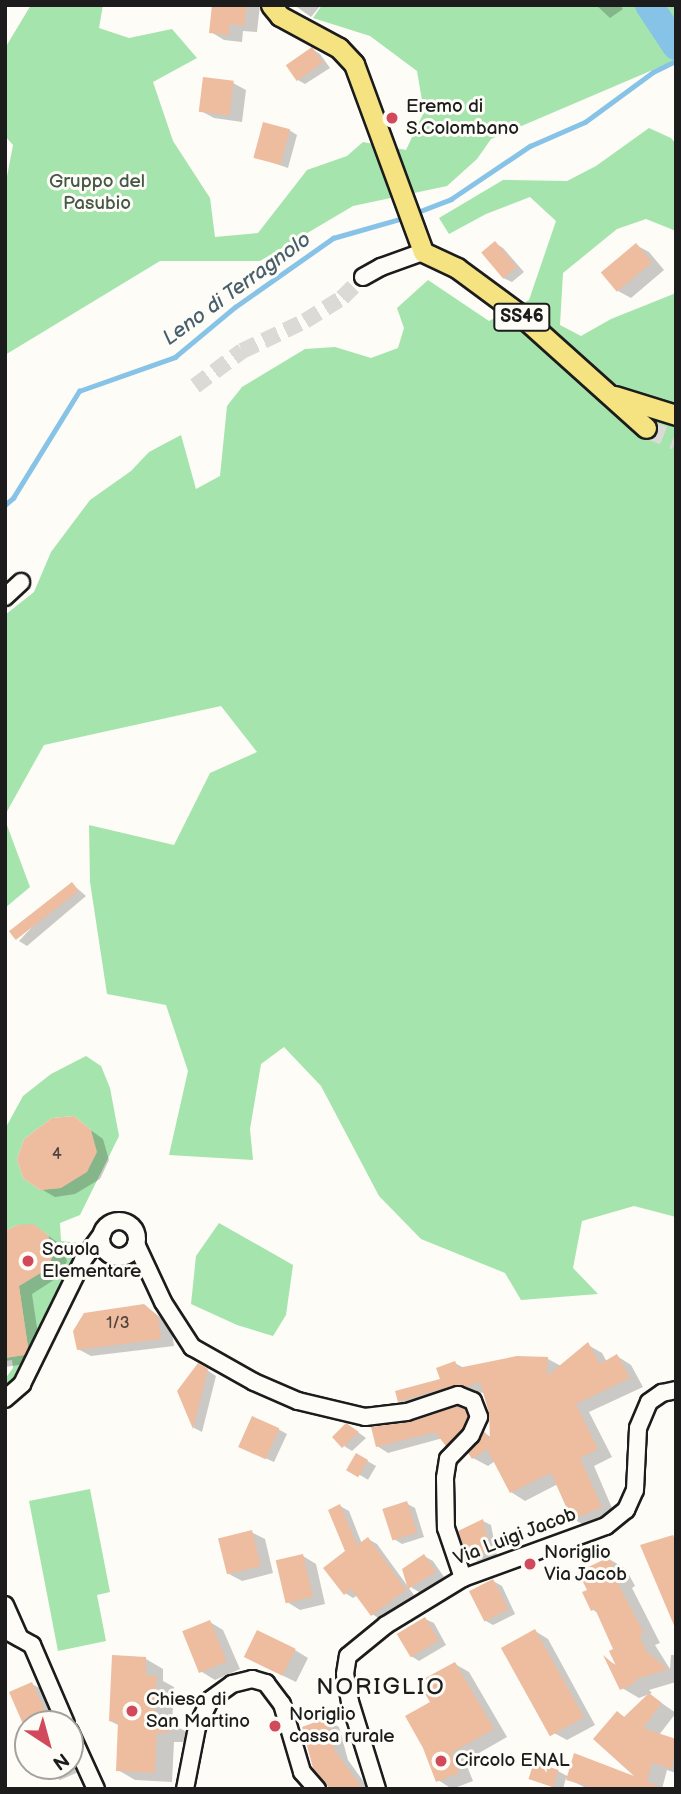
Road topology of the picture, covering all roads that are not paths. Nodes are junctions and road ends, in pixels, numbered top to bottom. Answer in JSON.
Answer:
{"nodes":[{"id":1,"x":271,"y":5,"type":"edge"},
{"id":2,"x":421,"y":246,"type":"junction"},
{"id":3,"x":363,"y":277,"type":"tunnel mouth"},
{"id":4,"x":611,"y":395,"type":"junction"},
{"id":5,"x":676,"y":415,"type":"edge"},
{"id":6,"x":646,"y":428,"type":"tunnel mouth"},
{"id":7,"x":21,"y":582,"type":"dead end"},
{"id":8,"x":5,"y":597,"type":"edge"},
{"id":9,"x":103,"y":1232,"type":"junction"},
{"id":10,"x":136,"y":1244,"type":"junction"},
{"id":11,"x":676,"y":1390,"type":"edge"},
{"id":12,"x":5,"y":1399,"type":"edge"},
{"id":13,"x":463,"y":1578,"type":"junction"},
{"id":14,"x":5,"y":1605,"type":"edge"},
{"id":15,"x":5,"y":1630,"type":"edge"},
{"id":16,"x":20,"y":1638,"type":"junction"},
{"id":17,"x":60,"y":1710,"type":"edge"},
{"id":18,"x":84,"y":1763,"type":"edge"},
{"id":19,"x":96,"y":1789,"type":"edge"},
{"id":20,"x":186,"y":1789,"type":"edge"},
{"id":21,"x":317,"y":1789,"type":"edge"},
{"id":22,"x":377,"y":1789,"type":"edge"}],
"edges":[{"from":1,"to":2,"type":"main road"},
{"from":2,"to":3,"type":"street"},
{"from":2,"to":4,"type":"main road","number":"SS46"},
{"from":4,"to":5,"type":"main road","number":"SS46"},
{"from":4,"to":6,"type":"main road"},
{"from":7,"to":8,"type":"street"},
{"from":9,"to":10,"type":"street"},
{"from":9,"to":10,"type":"street"},
{"from":9,"to":12,"type":"street"},
{"from":10,"to":13,"type":"street"},
{"from":11,"to":13,"type":"street","name":"Via Luigi Jacob"},
{"from":13,"to":22,"type":"street","name":"Via Luigi Jacob"},
{"from":14,"to":16,"type":"street"},
{"from":15,"to":16,"type":"street"},
{"from":16,"to":17,"type":"street"},
{"from":18,"to":19,"type":"street"},
{"from":20,"to":21,"type":"street"}]}
